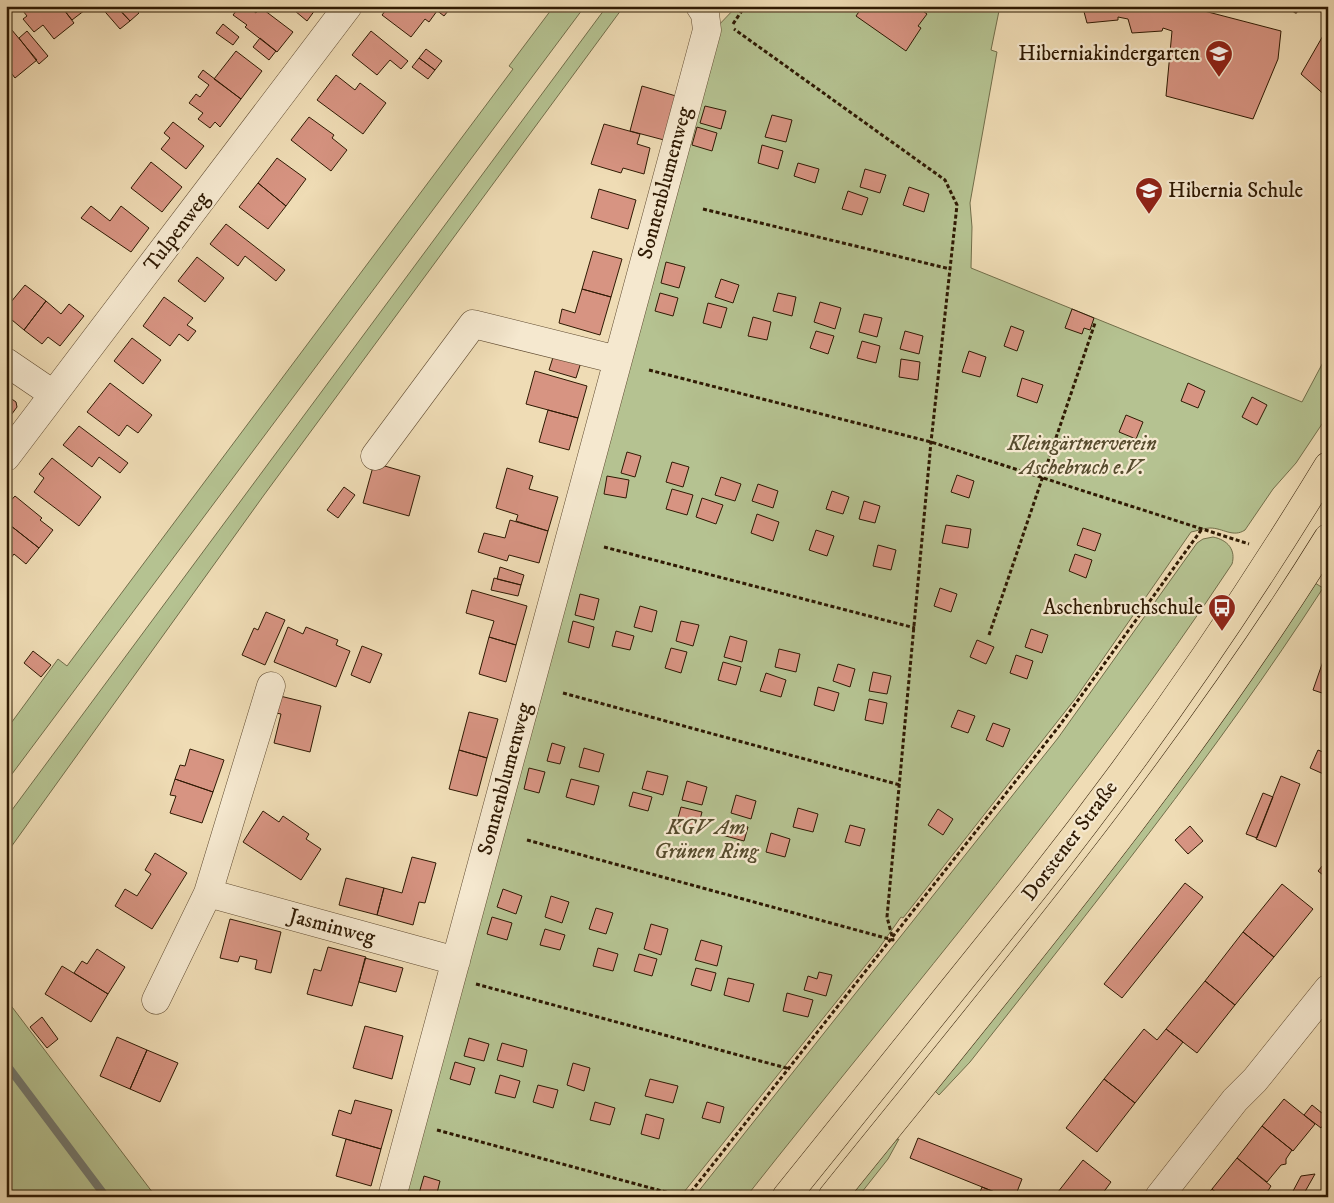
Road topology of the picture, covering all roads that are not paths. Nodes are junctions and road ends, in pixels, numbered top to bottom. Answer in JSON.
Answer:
{"nodes":[{"id":1,"x":348,"y":6,"type":"edge"},
{"id":2,"x":700,"y":6,"type":"edge"},
{"id":3,"x":618,"y":360,"type":"junction"},
{"id":4,"x":6,"y":362,"type":"edge"},
{"id":5,"x":53,"y":394,"type":"junction"},
{"id":6,"x":375,"y":456,"type":"dead end"},
{"id":7,"x":6,"y":458,"type":"edge"},
{"id":8,"x":1328,"y":466,"type":"edge"},
{"id":9,"x":1328,"y":538,"type":"edge"},
{"id":10,"x":271,"y":686,"type":"dead end"},
{"id":11,"x":208,"y":893,"type":"junction"},
{"id":12,"x":463,"y":972,"type":"junction"},
{"id":13,"x":1328,"y":989,"type":"edge"},
{"id":14,"x":156,"y":1000,"type":"dead end"},
{"id":15,"x":392,"y":1197,"type":"edge"},
{"id":16,"x":786,"y":1197,"type":"edge"},
{"id":17,"x":832,"y":1197,"type":"edge"},
{"id":18,"x":1159,"y":1197,"type":"edge"}],
"edges":[{"from":1,"to":5,"type":"street","name":"Tulpenweg"},
{"from":2,"to":3,"type":"street","name":"Sonnenblumenweg"},
{"from":3,"to":6,"type":"street"},
{"from":3,"to":12,"type":"street","name":"Sonnenblumenweg"},
{"from":4,"to":5,"type":"street"},
{"from":5,"to":7,"type":"street","name":"Tulpenweg"},
{"from":8,"to":16,"type":"main road","name":"Dorstener Straße"},
{"from":9,"to":17,"type":"main road","name":"Dorstener Straße"},
{"from":10,"to":11,"type":"street"},
{"from":11,"to":12,"type":"street","name":"Jasminweg"},
{"from":11,"to":14,"type":"street"},
{"from":12,"to":15,"type":"street","name":"Sonnenblumenweg"},
{"from":13,"to":18,"type":"street"}]}
